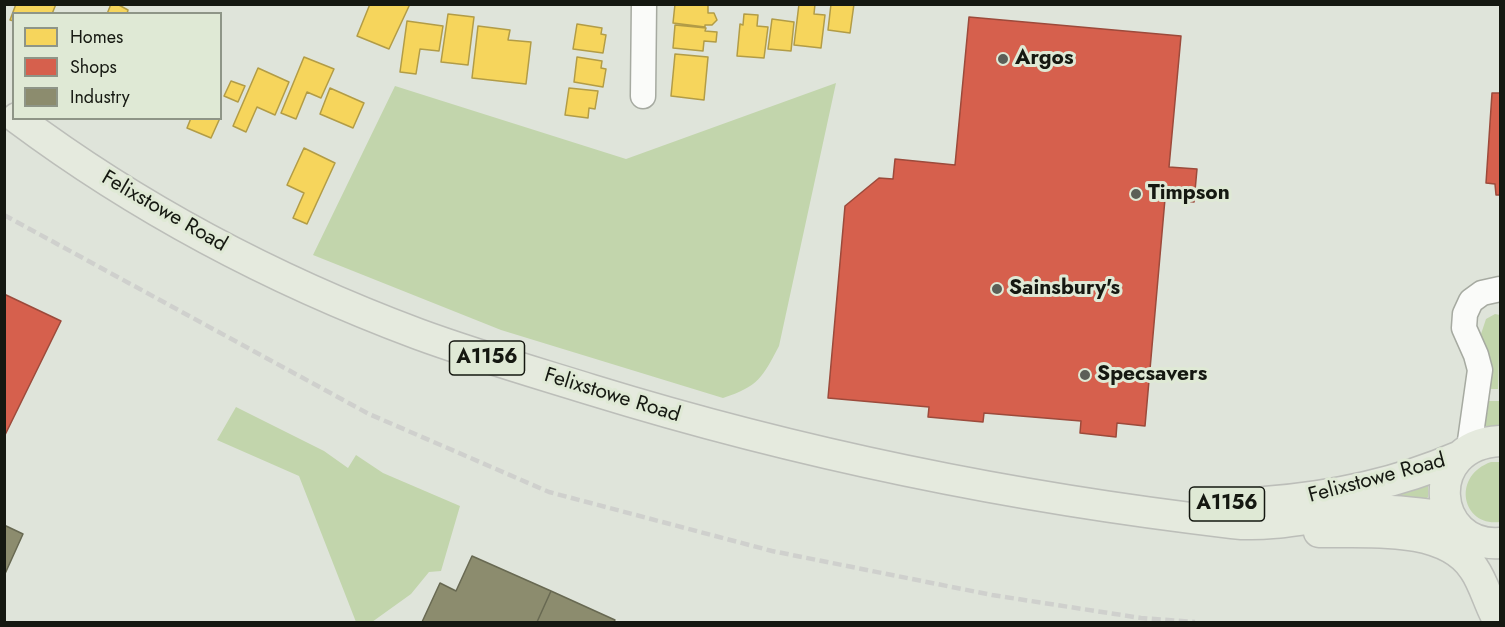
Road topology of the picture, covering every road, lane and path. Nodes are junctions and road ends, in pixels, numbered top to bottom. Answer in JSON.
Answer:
{"nodes":[{"id":1,"x":644,"y":4,"type":"edge"},
{"id":2,"x":643,"y":96,"type":"dead end"},
{"id":3,"x":20,"y":120,"type":"edge"},
{"id":4,"x":1500,"y":289,"type":"edge"},
{"id":5,"x":1500,"y":441,"type":"edge"},
{"id":6,"x":1464,"y":453,"type":"junction"},
{"id":7,"x":1079,"y":502,"type":"junction"},
{"id":8,"x":1451,"y":518,"type":"junction"},
{"id":9,"x":1238,"y":524,"type":"junction"},
{"id":10,"x":1489,"y":542,"type":"edge"},
{"id":11,"x":1496,"y":618,"type":"edge"}],
"edges":[{"from":1,"to":2,"type":"street"},
{"from":3,"to":7,"type":"main road","name":"Felixstowe Road","number":"A1156"},
{"from":4,"to":6,"type":"street"},
{"from":5,"to":6,"type":"main road","name":"Felixstowe Road"},
{"from":6,"to":7,"type":"main road","name":"Felixstowe Road","number":"A1156"},
{"from":6,"to":8,"type":"main road"},
{"from":7,"to":9,"type":"main road","name":"Felixstowe Road","number":"A1156"},
{"from":8,"to":9,"type":"main road","name":"Felixstowe Road","number":"A1156"},
{"from":8,"to":10,"type":"main road"},
{"from":9,"to":11,"type":"main road"},
{"from":10,"to":11,"type":"main road"}]}
